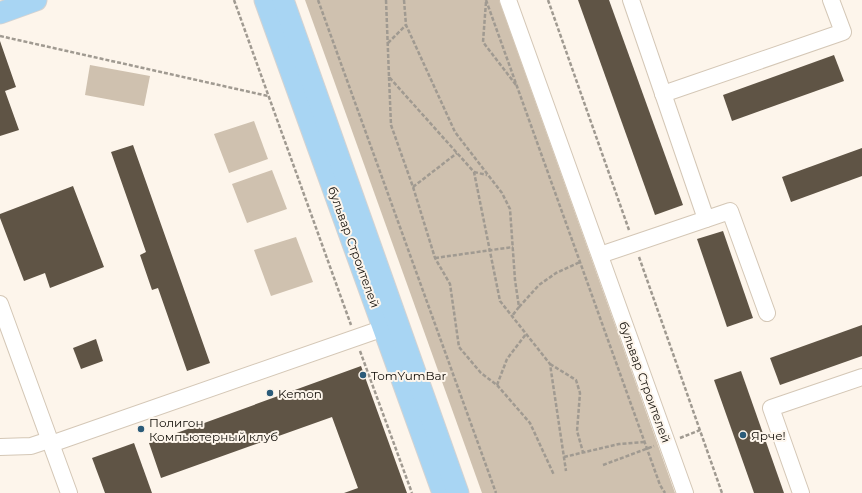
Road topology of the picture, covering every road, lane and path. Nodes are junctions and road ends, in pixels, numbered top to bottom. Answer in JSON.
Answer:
{"nodes":[{"id":1,"x":36,"y":0,"type":"edge"},
{"id":2,"x":234,"y":0,"type":"edge"},
{"id":3,"x":265,"y":0,"type":"edge"},
{"id":4,"x":282,"y":0,"type":"edge"},
{"id":5,"x":318,"y":0,"type":"edge"},
{"id":6,"x":386,"y":0,"type":"edge"},
{"id":7,"x":404,"y":0,"type":"edge"},
{"id":8,"x":486,"y":0,"type":"edge"},
{"id":9,"x":508,"y":0,"type":"edge"},
{"id":10,"x":631,"y":0,"type":"edge"},
{"id":11,"x":831,"y":0,"type":"edge"},
{"id":12,"x":0,"y":13,"type":"edge"},
{"id":13,"x":406,"y":25,"type":"junction"},
{"id":14,"x":0,"y":36,"type":"edge"},
{"id":15,"x":388,"y":43,"type":"junction"},
{"id":16,"x":389,"y":77,"type":"junction"},
{"id":17,"x":518,"y":87,"type":"junction"},
{"id":18,"x":663,"y":94,"type":"junction"},
{"id":19,"x":268,"y":96,"type":"junction"},
{"id":20,"x":457,"y":153,"type":"junction"},
{"id":21,"x":474,"y":172,"type":"junction"},
{"id":22,"x":488,"y":175,"type":"junction"},
{"id":23,"x":412,"y":187,"type":"junction"},
{"id":24,"x":706,"y":219,"type":"junction"},
{"id":25,"x":513,"y":247,"type":"junction"},
{"id":26,"x":489,"y":250,"type":"junction"},
{"id":27,"x":600,"y":255,"type":"junction"},
{"id":28,"x":435,"y":258,"type":"junction"},
{"id":29,"x":580,"y":262,"type":"junction"},
{"id":30,"x":0,"y":304,"type":"edge"},
{"id":31,"x":519,"y":308,"type":"junction"},
{"id":32,"x":767,"y":313,"type":"dead end"},
{"id":33,"x":512,"y":316,"type":"junction"},
{"id":34,"x":384,"y":328,"type":"junction"},
{"id":35,"x":526,"y":334,"type":"junction"},
{"id":36,"x":356,"y":338,"type":"junction"},
{"id":37,"x":550,"y":364,"type":"junction"},
{"id":38,"x":862,"y":377,"type":"edge"},
{"id":39,"x":497,"y":385,"type":"junction"},
{"id":40,"x":700,"y":430,"type":"dead end"},
{"id":41,"x":676,"y":439,"type":"dead end"},
{"id":42,"x":50,"y":442,"type":"junction"},
{"id":43,"x":644,"y":442,"type":"junction"},
{"id":44,"x":658,"y":445,"type":"dead end"},
{"id":45,"x":0,"y":446,"type":"edge"},
{"id":46,"x":647,"y":449,"type":"junction"},
{"id":47,"x":583,"y":452,"type":"junction"},
{"id":48,"x":564,"y":457,"type":"junction"},
{"id":49,"x":603,"y":465,"type":"dead end"},
{"id":50,"x":566,"y":471,"type":"dead end"},
{"id":51,"x":554,"y":475,"type":"dead end"},
{"id":52,"x":69,"y":493,"type":"edge"},
{"id":53,"x":412,"y":493,"type":"edge"},
{"id":54,"x":443,"y":493,"type":"edge"},
{"id":55,"x":458,"y":493,"type":"edge"},
{"id":56,"x":496,"y":493,"type":"edge"},
{"id":57,"x":665,"y":493,"type":"edge"},
{"id":58,"x":685,"y":493,"type":"edge"},
{"id":59,"x":801,"y":493,"type":"edge"}],
"edges":[{"from":1,"to":12,"type":"main road"},
{"from":2,"to":19,"type":"path"},
{"from":3,"to":34,"type":"main road","name":"бульвар Строителей"},
{"from":4,"to":55,"type":"main road","name":"бульвар Строителей"},
{"from":5,"to":56,"type":"path"},
{"from":6,"to":15,"type":"path"},
{"from":7,"to":13,"type":"path"},
{"from":8,"to":17,"type":"path"},
{"from":8,"to":17,"type":"path"},
{"from":9,"to":27,"type":"street","name":"бульвар Строителей"},
{"from":10,"to":18,"type":"street"},
{"from":11,"to":18,"type":"street"},
{"from":13,"to":15,"type":"path"},
{"from":13,"to":22,"type":"path"},
{"from":14,"to":19,"type":"path"},
{"from":15,"to":16,"type":"path"},
{"from":16,"to":20,"type":"path"},
{"from":16,"to":23,"type":"path"},
{"from":17,"to":29,"type":"path"},
{"from":18,"to":24,"type":"street"},
{"from":19,"to":36,"type":"path"},
{"from":20,"to":21,"type":"path"},
{"from":20,"to":23,"type":"path"},
{"from":21,"to":22,"type":"path"},
{"from":21,"to":26,"type":"path"},
{"from":22,"to":25,"type":"path"},
{"from":23,"to":28,"type":"path"},
{"from":24,"to":27,"type":"street"},
{"from":24,"to":32,"type":"street"},
{"from":25,"to":26,"type":"path"},
{"from":25,"to":31,"type":"path"},
{"from":26,"to":28,"type":"path"},
{"from":26,"to":33,"type":"path"},
{"from":27,"to":58,"type":"street","name":"бульвар Строителей"},
{"from":28,"to":39,"type":"path"},
{"from":29,"to":31,"type":"path"},
{"from":29,"to":43,"type":"path"},
{"from":30,"to":42,"type":"street"},
{"from":31,"to":33,"type":"path"},
{"from":33,"to":35,"type":"path"},
{"from":34,"to":36,"type":"street"},
{"from":34,"to":54,"type":"main road","name":"бульвар Строителей"},
{"from":35,"to":37,"type":"path"},
{"from":35,"to":39,"type":"path"},
{"from":36,"to":42,"type":"street"},
{"from":36,"to":53,"type":"path"},
{"from":37,"to":47,"type":"path"},
{"from":37,"to":48,"type":"path"},
{"from":38,"to":59,"type":"street"},
{"from":39,"to":51,"type":"path"},
{"from":40,"to":41,"type":"path"},
{"from":42,"to":45,"type":"street"},
{"from":42,"to":52,"type":"street"},
{"from":43,"to":46,"type":"path"},
{"from":43,"to":47,"type":"path"},
{"from":44,"to":46,"type":"path"},
{"from":46,"to":49,"type":"path"},
{"from":46,"to":57,"type":"path"},
{"from":47,"to":48,"type":"path"},
{"from":48,"to":50,"type":"path"}]}
